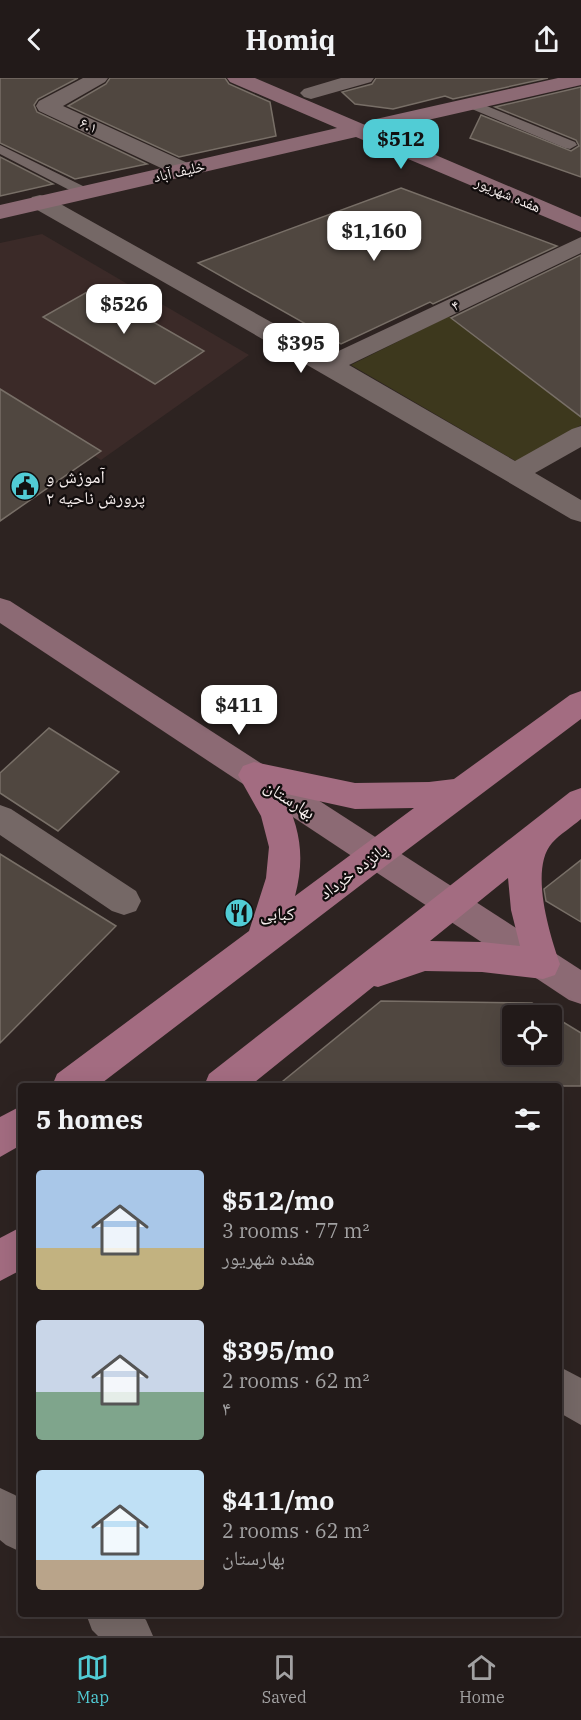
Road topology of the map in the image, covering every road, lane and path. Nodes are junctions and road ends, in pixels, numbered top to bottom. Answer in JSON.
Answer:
{"nodes":[{"id":1,"x":98,"y":78,"type":"edge"},
{"id":2,"x":237,"y":78,"type":"edge"},
{"id":3,"x":276,"y":78,"type":"edge"},
{"id":4,"x":364,"y":78,"type":"edge"},
{"id":5,"x":581,"y":79,"type":"edge"},
{"id":6,"x":311,"y":93,"type":"junction"},
{"id":7,"x":472,"y":104,"type":"junction"},
{"id":8,"x":384,"y":124,"type":"junction"},
{"id":9,"x":358,"y":130,"type":"junction"},
{"id":10,"x":570,"y":145,"type":"dead end"},
{"id":11,"x":0,"y":149,"type":"edge"},
{"id":12,"x":184,"y":170,"type":"junction"},
{"id":13,"x":84,"y":192,"type":"junction"},
{"id":14,"x":40,"y":202,"type":"junction"},
{"id":15,"x":581,"y":207,"type":"edge"},
{"id":16,"x":0,"y":212,"type":"edge"},
{"id":17,"x":581,"y":225,"type":"edge"},
{"id":18,"x":581,"y":244,"type":"edge"},
{"id":19,"x":328,"y":365,"type":"junction"},
{"id":20,"x":581,"y":435,"type":"edge"},
{"id":21,"x":513,"y":474,"type":"junction"},
{"id":22,"x":581,"y":512,"type":"edge"},
{"id":23,"x":0,"y":609,"type":"edge"},
{"id":24,"x":581,"y":703,"type":"edge"},
{"id":25,"x":254,"y":775,"type":"junction"},
{"id":26,"x":461,"y":791,"type":"junction"},
{"id":27,"x":581,"y":801,"type":"edge"},
{"id":28,"x":0,"y":818,"type":"edge"},
{"id":29,"x":537,"y":836,"type":"junction"},
{"id":30,"x":375,"y":855,"type":"junction"},
{"id":31,"x":124,"y":901,"type":"dead end"},
{"id":32,"x":451,"y":904,"type":"junction"},
{"id":33,"x":263,"y":939,"type":"junction"},
{"id":34,"x":543,"y":964,"type":"junction"},
{"id":35,"x":351,"y":983,"type":"junction"},
{"id":36,"x":581,"y":989,"type":"edge"},
{"id":37,"x":74,"y":1083,"type":"edge"},
{"id":38,"x":226,"y":1083,"type":"edge"},
{"id":39,"x":18,"y":1125,"type":"edge"},
{"id":40,"x":0,"y":1139,"type":"edge"},
{"id":41,"x":18,"y":1248,"type":"edge"},
{"id":42,"x":0,"y":1262,"type":"edge"},
{"id":43,"x":562,"y":1390,"type":"edge"},
{"id":44,"x":581,"y":1404,"type":"edge"},
{"id":45,"x":0,"y":1509,"type":"edge"},
{"id":46,"x":18,"y":1527,"type":"edge"},
{"id":47,"x":111,"y":1617,"type":"edge"},
{"id":48,"x":130,"y":1636,"type":"edge"}],
"edges":[{"from":1,"to":12,"type":"street","name":"۶.۱"},
{"from":2,"to":9,"type":"main road","name":"هفده شهریور"},
{"from":3,"to":6,"type":"main road","name":"هفده شهریور"},
{"from":4,"to":6,"type":"street"},
{"from":5,"to":7,"type":"main road"},
{"from":6,"to":8,"type":"main road","name":"هفده شهریور"},
{"from":7,"to":8,"type":"main road"},
{"from":7,"to":10,"type":"lane"},
{"from":8,"to":15,"type":"main road","name":"هفده شهریور"},
{"from":9,"to":12,"type":"main road","name":"خلیف آباد"},
{"from":9,"to":17,"type":"main road","name":"هفده شهریور"},
{"from":11,"to":13,"type":"lane"},
{"from":12,"to":13,"type":"main road","name":"خلیف آباد"},
{"from":13,"to":14,"type":"main road","name":"خلیف آباد"},
{"from":14,"to":16,"type":"main road","name":"خلیف آباد"},
{"from":14,"to":19,"type":"street"},
{"from":18,"to":19,"type":"street","name":"۴"},
{"from":19,"to":21,"type":"street"},
{"from":20,"to":21,"type":"street"},
{"from":21,"to":22,"type":"street"},
{"from":23,"to":25,"type":"main road","name":"بهارستان"},
{"from":24,"to":26,"type":"main road","name":"پانزده خرداد"},
{"from":25,"to":26,"type":"main road"},
{"from":25,"to":30,"type":"main road","name":"بهارستان"},
{"from":25,"to":33,"type":"main road"},
{"from":26,"to":30,"type":"main road","name":"پانزده خرداد"},
{"from":27,"to":29,"type":"main road"},
{"from":28,"to":31,"type":"street"},
{"from":29,"to":32,"type":"main road"},
{"from":29,"to":34,"type":"main road"},
{"from":30,"to":32,"type":"main road","name":"بهارستان"},
{"from":30,"to":33,"type":"main road","name":"پانزده خرداد"},
{"from":32,"to":34,"type":"main road","name":"بهارستان"},
{"from":32,"to":35,"type":"main road"},
{"from":33,"to":37,"type":"main road","name":"پانزده خرداد"},
{"from":34,"to":35,"type":"main road"},
{"from":34,"to":36,"type":"main road","name":"بهارستان"},
{"from":35,"to":38,"type":"main road"},
{"from":39,"to":40,"type":"main road"},
{"from":41,"to":42,"type":"main road"},
{"from":43,"to":44,"type":"street"},
{"from":45,"to":46,"type":"street"},
{"from":47,"to":48,"type":"street"}]}
